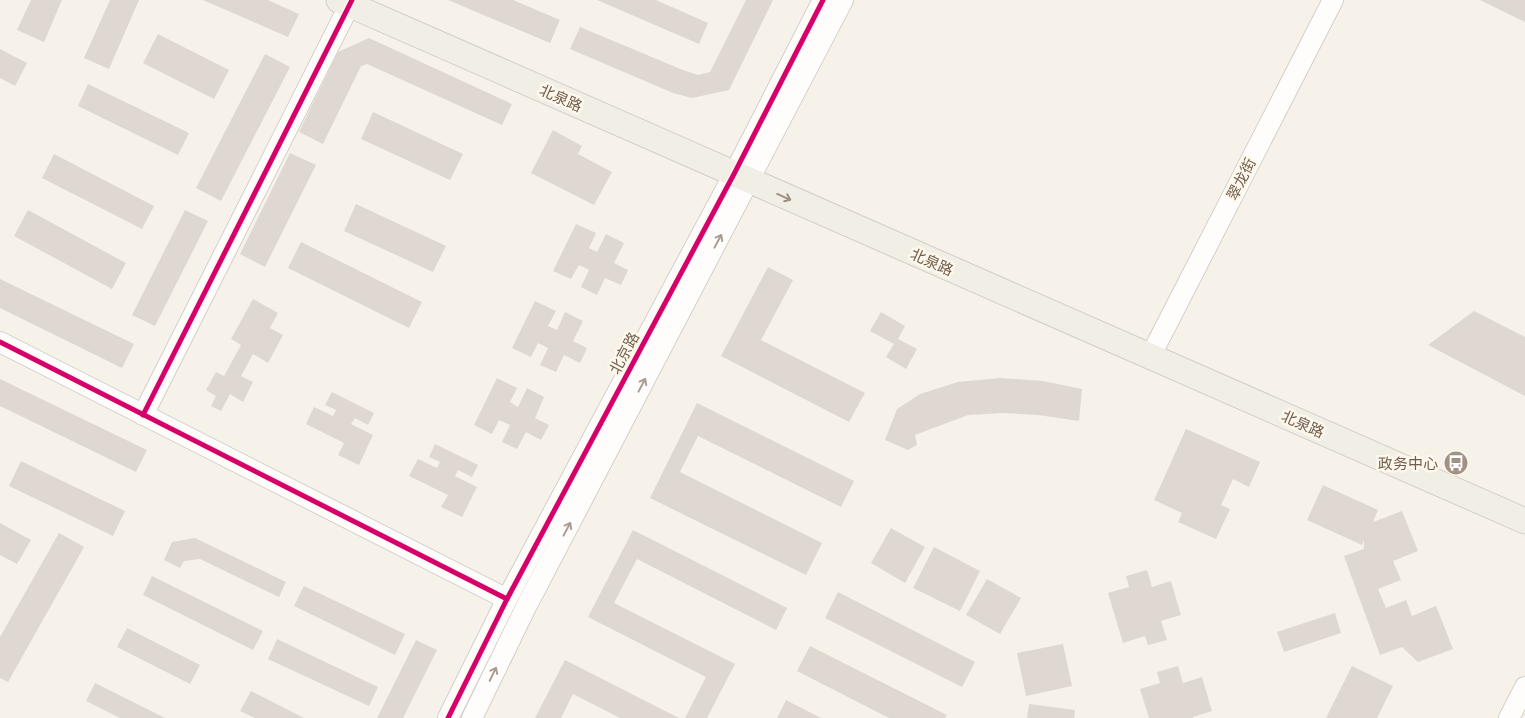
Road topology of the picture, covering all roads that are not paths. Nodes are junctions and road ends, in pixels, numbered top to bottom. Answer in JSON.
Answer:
{"nodes":[{"id":1,"x":379,"y":0,"type":"edge"},
{"id":2,"x":823,"y":0,"type":"edge"},
{"id":3,"x":843,"y":0,"type":"edge"},
{"id":4,"x":1333,"y":0,"type":"edge"},
{"id":5,"x":347,"y":2,"type":"edge"},
{"id":6,"x":745,"y":171,"type":"junction"},
{"id":7,"x":0,"y":342,"type":"edge"},
{"id":8,"x":1153,"y":351,"type":"junction"},
{"id":9,"x":143,"y":415,"type":"junction"},
{"id":10,"x":1525,"y":504,"type":"edge"},
{"id":11,"x":1525,"y":521,"type":"edge"},
{"id":12,"x":507,"y":599,"type":"junction"},
{"id":13,"x":1525,"y":687,"type":"edge"},
{"id":14,"x":448,"y":718,"type":"edge"},
{"id":15,"x":472,"y":718,"type":"edge"},
{"id":16,"x":1509,"y":718,"type":"edge"}],
"edges":[{"from":1,"to":6,"type":"main road","name":"北泉路"},
{"from":2,"to":6,"type":"street","name":"北京路"},
{"from":3,"to":6,"type":"street","name":"北京路"},
{"from":4,"to":8,"type":"street","name":"翠龙街"},
{"from":5,"to":6,"type":"main road","name":"北泉路"},
{"from":5,"to":9,"type":"street"},
{"from":6,"to":8,"type":"main road","name":"北泉路"},
{"from":6,"to":12,"type":"street","name":"北京路"},
{"from":15,"to":6,"type":"street","name":"北京路","one_way":true},
{"from":7,"to":9,"type":"street"},
{"from":8,"to":10,"type":"main road","name":"北泉路"},
{"from":8,"to":11,"type":"main road","name":"北泉路"},
{"from":9,"to":12,"type":"street"},
{"from":12,"to":14,"type":"street","name":"北京路"},
{"from":13,"to":16,"type":"street"}]}
